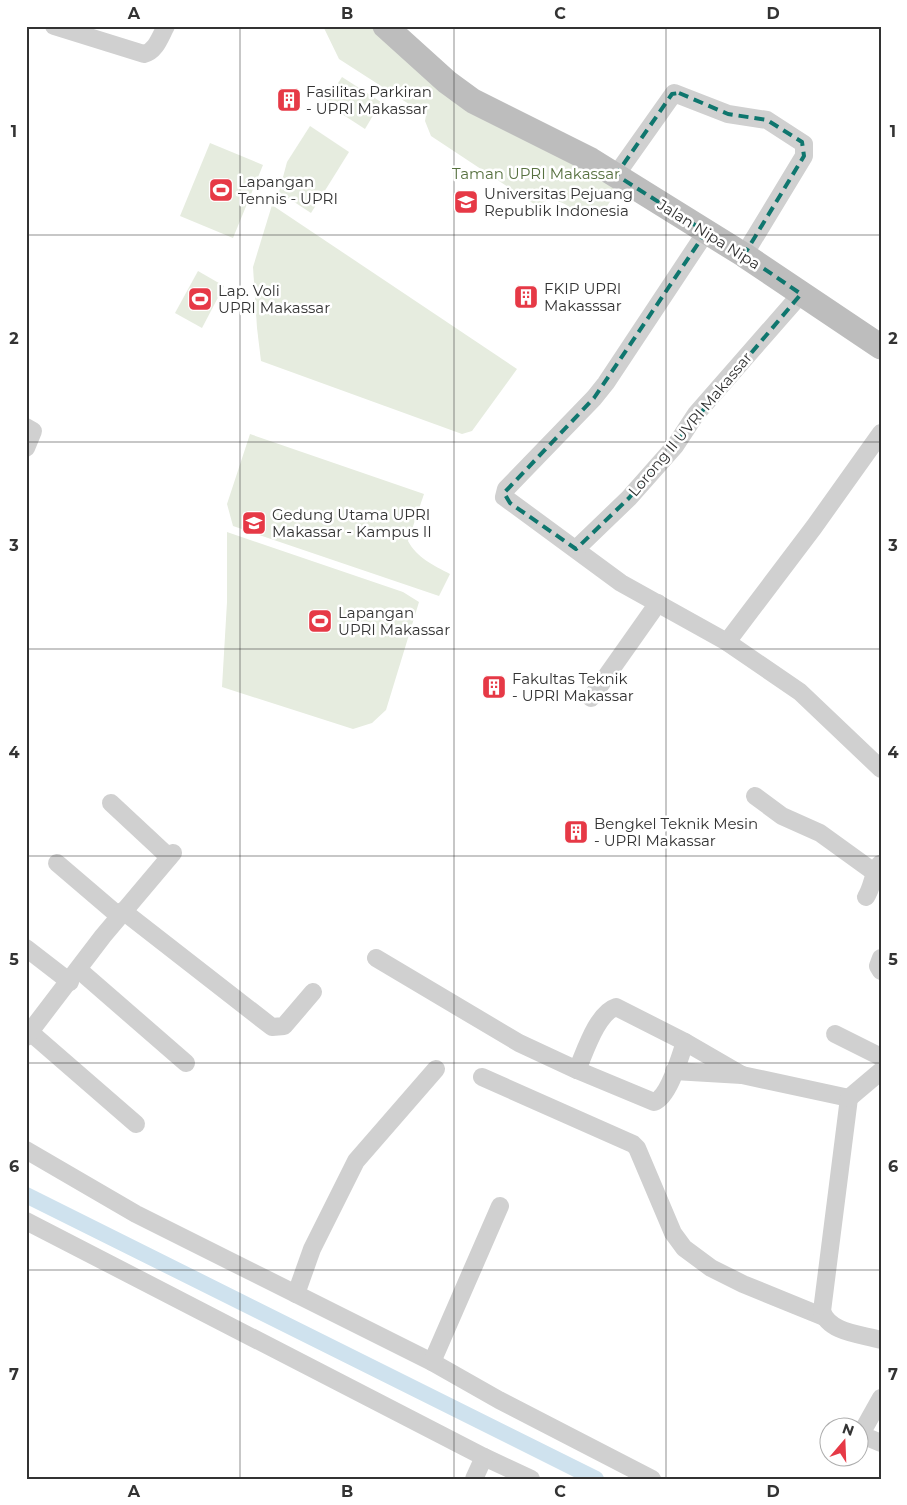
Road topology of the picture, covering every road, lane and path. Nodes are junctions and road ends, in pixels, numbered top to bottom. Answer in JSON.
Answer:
{"nodes":[{"id":1,"x":54,"y":26,"type":"edge"},
{"id":2,"x":166,"y":26,"type":"edge"},
{"id":3,"x":385,"y":26,"type":"edge"},
{"id":4,"x":616,"y":175,"type":"junction"},
{"id":5,"x":706,"y":232,"type":"junction"},
{"id":6,"x":744,"y":255,"type":"junction"},
{"id":7,"x":800,"y":294,"type":"junction"},
{"id":8,"x":881,"y":347,"type":"edge"},
{"id":9,"x":26,"y":427,"type":"edge"},
{"id":10,"x":881,"y":432,"type":"edge"},
{"id":11,"x":26,"y":448,"type":"edge"},
{"id":12,"x":576,"y":550,"type":"junction"},
{"id":13,"x":658,"y":603,"type":"junction"},
{"id":14,"x":727,"y":642,"type":"junction"},
{"id":15,"x":591,"y":698,"type":"dead end"},
{"id":16,"x":881,"y":769,"type":"edge"},
{"id":17,"x":755,"y":796,"type":"dead end"},
{"id":18,"x":111,"y":802,"type":"dead end"},
{"id":19,"x":57,"y":863,"type":"dead end"},
{"id":20,"x":878,"y":868,"type":"edge"},
{"id":21,"x":866,"y":897,"type":"dead end"},
{"id":22,"x":121,"y":913,"type":"junction"},
{"id":23,"x":26,"y":948,"type":"edge"},
{"id":24,"x":376,"y":958,"type":"dead end"},
{"id":25,"x":881,"y":958,"type":"edge"},
{"id":26,"x":881,"y":971,"type":"edge"},
{"id":27,"x":74,"y":976,"type":"junction"},
{"id":28,"x":312,"y":992,"type":"dead end"},
{"id":29,"x":28,"y":1034,"type":"edge"},
{"id":30,"x":835,"y":1034,"type":"dead end"},
{"id":31,"x":685,"y":1042,"type":"junction"},
{"id":32,"x":881,"y":1057,"type":"edge"},
{"id":33,"x":186,"y":1063,"type":"dead end"},
{"id":34,"x":436,"y":1069,"type":"dead end"},
{"id":35,"x":578,"y":1070,"type":"junction"},
{"id":36,"x":674,"y":1071,"type":"junction"},
{"id":37,"x":881,"y":1071,"type":"edge"},
{"id":38,"x":742,"y":1075,"type":"junction"},
{"id":39,"x":482,"y":1076,"type":"dead end"},
{"id":40,"x":849,"y":1098,"type":"junction"},
{"id":41,"x":136,"y":1124,"type":"dead end"},
{"id":42,"x":26,"y":1150,"type":"edge"},
{"id":43,"x":500,"y":1206,"type":"dead end"},
{"id":44,"x":26,"y":1221,"type":"edge"},
{"id":45,"x":296,"y":1294,"type":"junction"},
{"id":46,"x":824,"y":1317,"type":"junction"},
{"id":47,"x":881,"y":1340,"type":"edge"},
{"id":48,"x":432,"y":1362,"type":"junction"},
{"id":49,"x":881,"y":1398,"type":"edge"},
{"id":50,"x":881,"y":1443,"type":"edge"},
{"id":51,"x":484,"y":1457,"type":"junction"},
{"id":52,"x":474,"y":1479,"type":"edge"},
{"id":53,"x":531,"y":1479,"type":"edge"},
{"id":54,"x":652,"y":1479,"type":"edge"}],
"edges":[{"from":1,"to":2,"type":"street"},
{"from":3,"to":4,"type":"street","name":"Jalan Nipa Nipa"},
{"from":4,"to":5,"type":"street","name":"Jalan Nipa Nipa"},
{"from":4,"to":6,"type":"street"},
{"from":5,"to":6,"type":"street","name":"Jalan Nipa Nipa"},
{"from":5,"to":12,"type":"street"},
{"from":6,"to":7,"type":"street","name":"Jalan Nipa Nipa"},
{"from":7,"to":8,"type":"street","name":"Jalan Nipa Nipa"},
{"from":7,"to":12,"type":"street","name":"Lorong II UVRI Makassar"},
{"from":9,"to":11,"type":"street"},
{"from":10,"to":14,"type":"street"},
{"from":12,"to":13,"type":"street"},
{"from":13,"to":14,"type":"street"},
{"from":13,"to":15,"type":"street"},
{"from":14,"to":16,"type":"street"},
{"from":17,"to":20,"type":"street"},
{"from":18,"to":22,"type":"street"},
{"from":19,"to":22,"type":"street"},
{"from":20,"to":21,"type":"street"},
{"from":22,"to":27,"type":"street"},
{"from":22,"to":28,"type":"street"},
{"from":23,"to":27,"type":"street"},
{"from":24,"to":35,"type":"street"},
{"from":25,"to":26,"type":"street"},
{"from":27,"to":29,"type":"street"},
{"from":27,"to":33,"type":"street"},
{"from":29,"to":41,"type":"street"},
{"from":30,"to":32,"type":"street"},
{"from":31,"to":35,"type":"street"},
{"from":31,"to":36,"type":"street"},
{"from":31,"to":38,"type":"street"},
{"from":34,"to":45,"type":"street"},
{"from":35,"to":36,"type":"street"},
{"from":36,"to":38,"type":"street"},
{"from":37,"to":40,"type":"street"},
{"from":38,"to":40,"type":"street"},
{"from":39,"to":46,"type":"street"},
{"from":40,"to":46,"type":"street"},
{"from":42,"to":45,"type":"street"},
{"from":43,"to":48,"type":"street"},
{"from":44,"to":51,"type":"street"},
{"from":45,"to":48,"type":"street"},
{"from":46,"to":47,"type":"street"},
{"from":48,"to":54,"type":"street"},
{"from":49,"to":50,"type":"street"},
{"from":51,"to":52,"type":"street"},
{"from":51,"to":53,"type":"street"}]}
